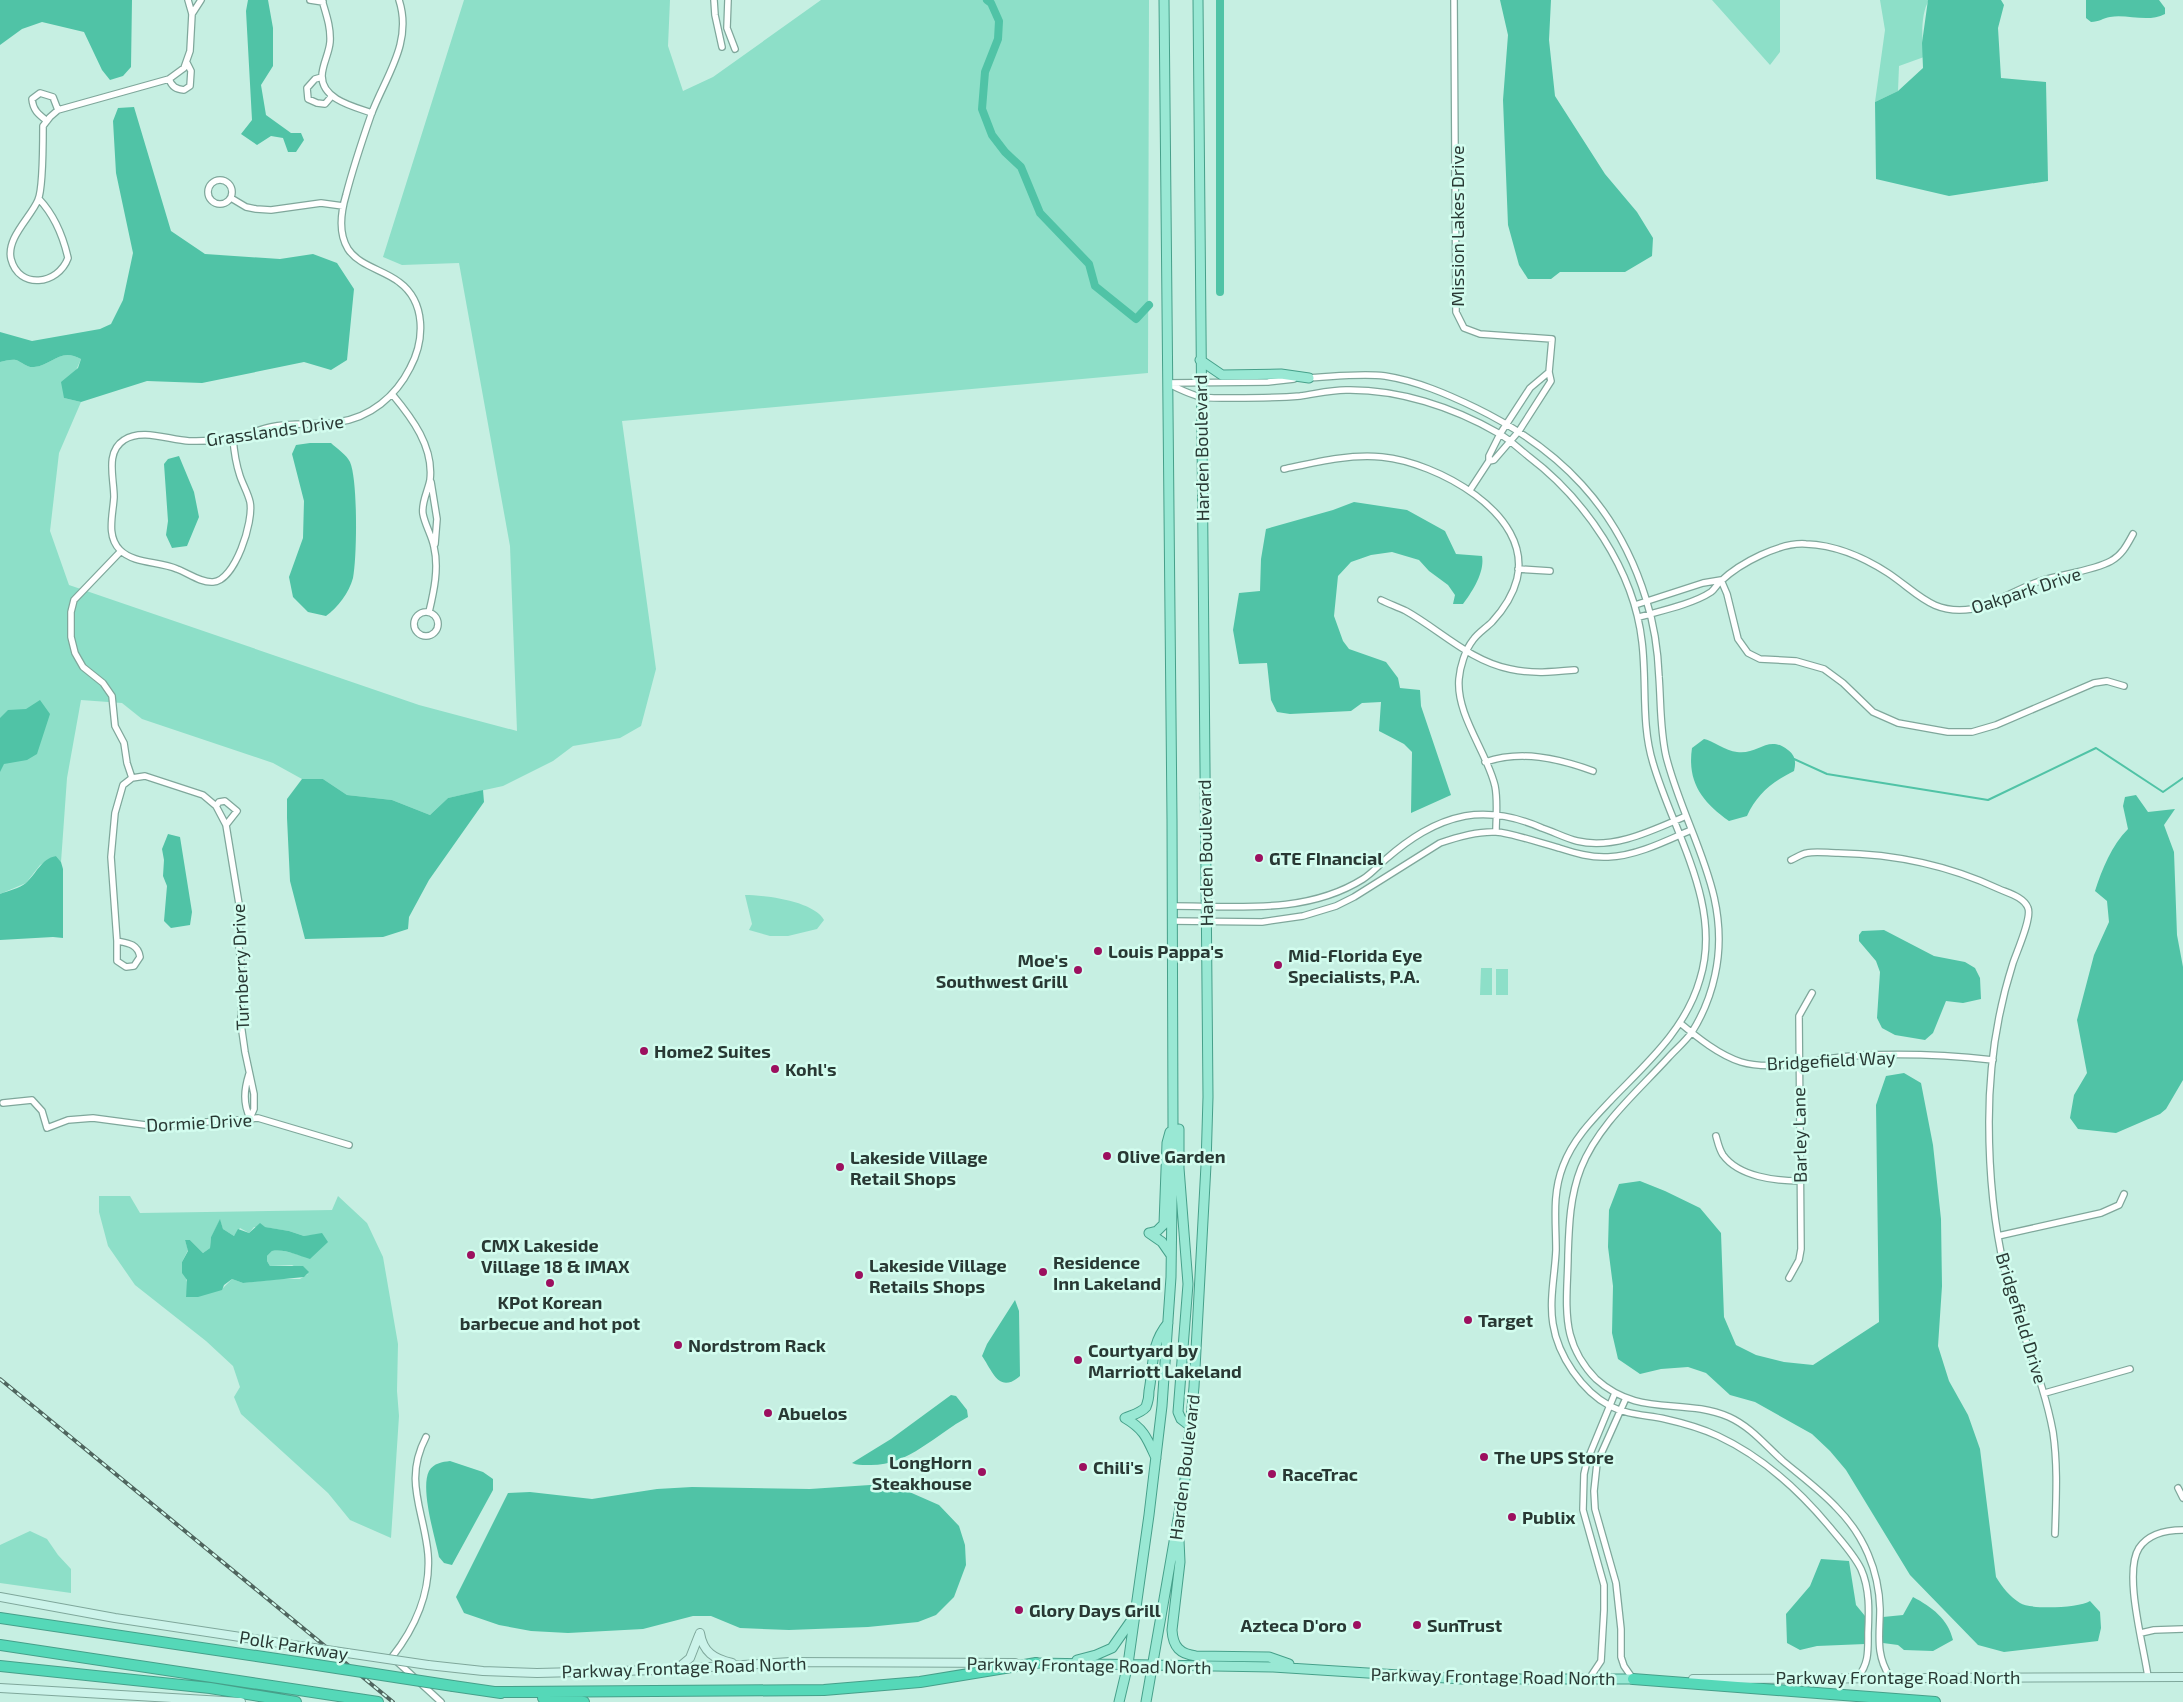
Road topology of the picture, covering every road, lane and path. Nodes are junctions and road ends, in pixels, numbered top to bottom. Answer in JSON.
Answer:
{"nodes":[{"id":1,"x":188,"y":0,"type":"edge"},
{"id":2,"x":201,"y":0,"type":"edge"},
{"id":3,"x":310,"y":0,"type":"edge"},
{"id":4,"x":399,"y":0,"type":"edge"},
{"id":5,"x":714,"y":0,"type":"edge"},
{"id":6,"x":728,"y":0,"type":"edge"},
{"id":7,"x":1164,"y":0,"type":"edge"},
{"id":8,"x":1198,"y":0,"type":"edge"},
{"id":9,"x":1454,"y":0,"type":"edge"},
{"id":10,"x":323,"y":1,"type":"edge"},
{"id":11,"x":192,"y":14,"type":"junction"},
{"id":12,"x":722,"y":47,"type":"dead end"},
{"id":13,"x":735,"y":48,"type":"dead end"},
{"id":14,"x":187,"y":63,"type":"junction"},
{"id":15,"x":322,"y":77,"type":"junction"},
{"id":16,"x":168,"y":79,"type":"junction"},
{"id":17,"x":331,"y":97,"type":"junction"},
{"id":18,"x":58,"y":110,"type":"junction"},
{"id":19,"x":372,"y":113,"type":"junction"},
{"id":20,"x":47,"y":121,"type":"junction"},
{"id":21,"x":231,"y":198,"type":"junction"},
{"id":22,"x":39,"y":199,"type":"junction"},
{"id":23,"x":343,"y":206,"type":"junction"},
{"id":24,"x":1200,"y":360,"type":"junction"},
{"id":25,"x":1549,"y":372,"type":"junction"},
{"id":26,"x":1309,"y":378,"type":"junction"},
{"id":27,"x":1167,"y":383,"type":"junction"},
{"id":28,"x":1200,"y":384,"type":"junction"},
{"id":29,"x":392,"y":394,"type":"junction"},
{"id":30,"x":1201,"y":398,"type":"junction"},
{"id":31,"x":1524,"y":398,"type":"junction"},
{"id":32,"x":1535,"y":405,"type":"junction"},
{"id":33,"x":1508,"y":424,"type":"junction"},
{"id":34,"x":1519,"y":431,"type":"junction"},
{"id":35,"x":1500,"y":434,"type":"junction"},
{"id":36,"x":233,"y":438,"type":"junction"},
{"id":37,"x":1510,"y":441,"type":"junction"},
{"id":38,"x":1489,"y":461,"type":"junction"},
{"id":39,"x":1284,"y":469,"type":"dead end"},
{"id":40,"x":430,"y":480,"type":"junction"},
{"id":41,"x":1470,"y":490,"type":"junction"},
{"id":42,"x":2132,"y":534,"type":"dead end"},
{"id":43,"x":434,"y":546,"type":"junction"},
{"id":44,"x":121,"y":551,"type":"junction"},
{"id":45,"x":1518,"y":569,"type":"junction"},
{"id":46,"x":1550,"y":571,"type":"dead end"},
{"id":47,"x":1721,"y":580,"type":"junction"},
{"id":48,"x":1685,"y":590,"type":"junction"},
{"id":49,"x":1381,"y":600,"type":"dead end"},
{"id":50,"x":1691,"y":601,"type":"junction"},
{"id":51,"x":1647,"y":602,"type":"junction"},
{"id":52,"x":1635,"y":605,"type":"junction"},
{"id":53,"x":429,"y":612,"type":"junction"},
{"id":54,"x":1650,"y":614,"type":"junction"},
{"id":55,"x":1639,"y":617,"type":"junction"},
{"id":56,"x":1468,"y":650,"type":"junction"},
{"id":57,"x":1575,"y":670,"type":"dead end"},
{"id":58,"x":2124,"y":686,"type":"dead end"},
{"id":59,"x":1485,"y":762,"type":"junction"},
{"id":60,"x":1594,"y":771,"type":"dead end"},
{"id":61,"x":132,"y":778,"type":"junction"},
{"id":62,"x":216,"y":806,"type":"junction"},
{"id":63,"x":1496,"y":816,"type":"junction"},
{"id":64,"x":1686,"y":816,"type":"junction"},
{"id":65,"x":1674,"y":821,"type":"junction"},
{"id":66,"x":226,"y":825,"type":"junction"},
{"id":67,"x":1691,"y":830,"type":"junction"},
{"id":68,"x":1496,"y":832,"type":"junction"},
{"id":69,"x":1679,"y":836,"type":"junction"},
{"id":70,"x":1790,"y":860,"type":"dead end"},
{"id":71,"x":1171,"y":906,"type":"junction"},
{"id":72,"x":1206,"y":906,"type":"junction"},
{"id":73,"x":1171,"y":921,"type":"junction"},
{"id":74,"x":1206,"y":921,"type":"junction"},
{"id":75,"x":117,"y":941,"type":"junction"},
{"id":76,"x":1812,"y":993,"type":"dead end"},
{"id":77,"x":1680,"y":1023,"type":"junction"},
{"id":78,"x":1692,"y":1032,"type":"junction"},
{"id":79,"x":1993,"y":1060,"type":"junction"},
{"id":80,"x":1798,"y":1062,"type":"junction"},
{"id":81,"x":1172,"y":1064,"type":"junction"},
{"id":82,"x":1,"y":1103,"type":"edge"},
{"id":83,"x":250,"y":1118,"type":"junction"},
{"id":84,"x":1173,"y":1125,"type":"junction"},
{"id":85,"x":1716,"y":1136,"type":"dead end"},
{"id":86,"x":349,"y":1145,"type":"dead end"},
{"id":87,"x":1800,"y":1181,"type":"junction"},
{"id":88,"x":2124,"y":1194,"type":"dead end"},
{"id":89,"x":1998,"y":1236,"type":"junction"},
{"id":90,"x":1171,"y":1255,"type":"junction"},
{"id":91,"x":1789,"y":1278,"type":"dead end"},
{"id":92,"x":1168,"y":1323,"type":"junction"},
{"id":93,"x":2130,"y":1370,"type":"dead end"},
{"id":94,"x":1615,"y":1393,"type":"junction"},
{"id":95,"x":2045,"y":1393,"type":"junction"},
{"id":96,"x":1626,"y":1398,"type":"junction"},
{"id":97,"x":1609,"y":1406,"type":"junction"},
{"id":98,"x":1621,"y":1410,"type":"junction"},
{"id":99,"x":1190,"y":1426,"type":"junction"},
{"id":100,"x":426,"y":1437,"type":"dead end"},
{"id":101,"x":1156,"y":1459,"type":"junction"},
{"id":102,"x":2178,"y":1488,"type":"dead end"},
{"id":103,"x":2183,"y":1498,"type":"edge"},
{"id":104,"x":1178,"y":1520,"type":"junction"},
{"id":105,"x":2183,"y":1530,"type":"edge"},
{"id":106,"x":2055,"y":1534,"type":"dead end"},
{"id":107,"x":0,"y":1597,"type":"edge"},
{"id":108,"x":1135,"y":1615,"type":"junction"},
{"id":109,"x":0,"y":1618,"type":"edge"},
{"id":110,"x":2183,"y":1629,"type":"edge"},
{"id":111,"x":2140,"y":1633,"type":"junction"},
{"id":112,"x":0,"y":1645,"type":"edge"},
{"id":113,"x":1036,"y":1663,"type":"junction"},
{"id":114,"x":1062,"y":1663,"type":"junction"},
{"id":115,"x":741,"y":1664,"type":"junction"},
{"id":116,"x":1128,"y":1664,"type":"junction"},
{"id":117,"x":1154,"y":1665,"type":"junction"},
{"id":118,"x":0,"y":1666,"type":"edge"},
{"id":119,"x":677,"y":1668,"type":"junction"},
{"id":120,"x":1303,"y":1669,"type":"junction"},
{"id":121,"x":2183,"y":1676,"type":"edge"},
{"id":122,"x":1858,"y":1677,"type":"junction"},
{"id":123,"x":1890,"y":1677,"type":"junction"},
{"id":124,"x":2148,"y":1677,"type":"junction"},
{"id":125,"x":1633,"y":1678,"type":"junction"},
{"id":126,"x":1588,"y":1679,"type":"junction"},
{"id":127,"x":0,"y":1688,"type":"edge"},
{"id":128,"x":496,"y":1692,"type":"junction"},
{"id":129,"x":241,"y":1702,"type":"edge"},
{"id":130,"x":296,"y":1702,"type":"edge"},
{"id":131,"x":378,"y":1702,"type":"edge"},
{"id":132,"x":441,"y":1702,"type":"edge"},
{"id":133,"x":584,"y":1702,"type":"edge"},
{"id":134,"x":1119,"y":1702,"type":"edge"},
{"id":135,"x":1146,"y":1702,"type":"edge"},
{"id":136,"x":1935,"y":1702,"type":"edge"}],
"edges":[{"from":1,"to":11,"type":"street"},
{"from":2,"to":11,"type":"street"},
{"from":3,"to":10,"type":"street"},
{"from":4,"to":19,"type":"street","name":"Grasslands Drive"},
{"from":5,"to":12,"type":"street"},
{"from":6,"to":13,"type":"street"},
{"from":7,"to":27,"type":"main road","name":"Harden Boulevard"},
{"from":8,"to":24,"type":"main road","name":"Harden Boulevard"},
{"from":9,"to":25,"type":"street","name":"Mission Lakes Drive"},
{"from":10,"to":15,"type":"street"},
{"from":11,"to":14,"type":"street"},
{"from":14,"to":16,"type":"street"},
{"from":14,"to":16,"type":"street"},
{"from":15,"to":17,"type":"street"},
{"from":15,"to":17,"type":"street"},
{"from":16,"to":18,"type":"street"},
{"from":17,"to":19,"type":"street"},
{"from":18,"to":20,"type":"street"},
{"from":18,"to":20,"type":"street"},
{"from":19,"to":23,"type":"street","name":"Grasslands Drive"},
{"from":20,"to":22,"type":"street"},
{"from":21,"to":21,"type":"street"},
{"from":21,"to":23,"type":"street"},
{"from":22,"to":22,"type":"street"},
{"from":23,"to":29,"type":"street","name":"Grasslands Drive"},
{"from":24,"to":26,"type":"main road"},
{"from":24,"to":28,"type":"main road","name":"Harden Boulevard"},
{"from":25,"to":31,"type":"street","name":"Mission Lakes Drive"},
{"from":25,"to":32,"type":"street","name":"Mission Lakes Drive"},
{"from":26,"to":28,"type":"street"},
{"from":26,"to":33,"type":"street"},
{"from":27,"to":28,"type":"street"},
{"from":27,"to":30,"type":"street"},
{"from":27,"to":71,"type":"main road","name":"Harden Boulevard"},
{"from":28,"to":30,"type":"main road","name":"Harden Boulevard"},
{"from":29,"to":36,"type":"street","name":"Grasslands Drive"},
{"from":29,"to":40,"type":"street"},
{"from":30,"to":35,"type":"street"},
{"from":30,"to":72,"type":"main road","name":"Harden Boulevard"},
{"from":31,"to":32,"type":"street"},
{"from":31,"to":33,"type":"street","name":"Mission Lakes Drive"},
{"from":32,"to":34,"type":"street","name":"Mission Lakes Drive"},
{"from":33,"to":34,"type":"street"},
{"from":33,"to":35,"type":"street","name":"Mission Lakes Drive"},
{"from":34,"to":37,"type":"street","name":"Mission Lakes Drive"},
{"from":34,"to":51,"type":"street"},
{"from":35,"to":37,"type":"street"},
{"from":35,"to":38,"type":"street","name":"Mission Lakes Drive"},
{"from":36,"to":44,"type":"street","name":"Grasslands Drive"},
{"from":36,"to":44,"type":"street"},
{"from":37,"to":38,"type":"street","name":"Mission Lakes Drive"},
{"from":37,"to":52,"type":"street"},
{"from":38,"to":41,"type":"street","name":"Mission Lakes Drive"},
{"from":39,"to":41,"type":"street"},
{"from":40,"to":43,"type":"street"},
{"from":40,"to":43,"type":"street"},
{"from":41,"to":45,"type":"street"},
{"from":42,"to":47,"type":"street","name":"Oakpark Drive"},
{"from":43,"to":53,"type":"street"},
{"from":44,"to":61,"type":"street"},
{"from":45,"to":46,"type":"street"},
{"from":45,"to":56,"type":"street"},
{"from":47,"to":48,"type":"street","name":"Oakpark Drive"},
{"from":47,"to":50,"type":"street","name":"Oakpark Drive"},
{"from":47,"to":58,"type":"street"},
{"from":48,"to":50,"type":"street"},
{"from":48,"to":51,"type":"street","name":"Oakpark Drive"},
{"from":49,"to":56,"type":"street"},
{"from":50,"to":54,"type":"street","name":"Oakpark Drive"},
{"from":51,"to":52,"type":"street","name":"Oakpark Drive"},
{"from":51,"to":54,"type":"street"},
{"from":52,"to":55,"type":"street"},
{"from":53,"to":53,"type":"street"},
{"from":54,"to":55,"type":"street","name":"Oakpark Drive"},
{"from":54,"to":64,"type":"street"},
{"from":55,"to":65,"type":"street"},
{"from":56,"to":57,"type":"street"},
{"from":56,"to":59,"type":"street"},
{"from":59,"to":60,"type":"street"},
{"from":59,"to":63,"type":"street"},
{"from":61,"to":62,"type":"street","name":"Turnberry Drive"},
{"from":61,"to":75,"type":"street"},
{"from":62,"to":66,"type":"street","name":"Turnberry Drive"},
{"from":62,"to":66,"type":"street"},
{"from":63,"to":65,"type":"street"},
{"from":63,"to":68,"type":"street"},
{"from":63,"to":72,"type":"street"},
{"from":64,"to":65,"type":"street"},
{"from":64,"to":67,"type":"street"},
{"from":65,"to":69,"type":"street"},
{"from":66,"to":83,"type":"street","name":"Turnberry Drive"},
{"from":67,"to":69,"type":"street"},
{"from":67,"to":78,"type":"street"},
{"from":68,"to":69,"type":"street"},
{"from":68,"to":74,"type":"street"},
{"from":69,"to":77,"type":"street"},
{"from":70,"to":79,"type":"street","name":"Bridgefield Drive"},
{"from":71,"to":72,"type":"street"},
{"from":71,"to":73,"type":"main road","name":"Harden Boulevard"},
{"from":72,"to":74,"type":"main road","name":"Harden Boulevard"},
{"from":73,"to":74,"type":"street"},
{"from":73,"to":81,"type":"main road","name":"Harden Boulevard"},
{"from":74,"to":99,"type":"main road","name":"Harden Boulevard"},
{"from":75,"to":75,"type":"street"},
{"from":76,"to":80,"type":"street","name":"Barley Lane"},
{"from":77,"to":78,"type":"street","name":"Bridgefield Way"},
{"from":77,"to":97,"type":"street"},
{"from":78,"to":80,"type":"street","name":"Bridgefield Way"},
{"from":78,"to":94,"type":"street"},
{"from":79,"to":80,"type":"street","name":"Bridgefield Way"},
{"from":79,"to":89,"type":"street","name":"Bridgefield Drive"},
{"from":80,"to":87,"type":"street","name":"Barley Lane"},
{"from":81,"to":84,"type":"main road","name":"Harden Boulevard"},
{"from":81,"to":99,"type":"main road"},
{"from":82,"to":83,"type":"street","name":"Dormie Drive"},
{"from":83,"to":86,"type":"street","name":"Dormie Drive"},
{"from":84,"to":90,"type":"main road","name":"Harden Boulevard"},
{"from":84,"to":90,"type":"main road"},
{"from":85,"to":87,"type":"street"},
{"from":87,"to":91,"type":"street","name":"Barley Lane"},
{"from":88,"to":89,"type":"street"},
{"from":89,"to":95,"type":"street","name":"Bridgefield Drive"},
{"from":90,"to":92,"type":"main road","name":"Harden Boulevard"},
{"from":92,"to":101,"type":"main road","name":"Harden Boulevard"},
{"from":92,"to":101,"type":"main road"},
{"from":93,"to":95,"type":"street"},
{"from":94,"to":96,"type":"street"},
{"from":94,"to":97,"type":"street"},
{"from":95,"to":106,"type":"street","name":"Bridgefield Drive"},
{"from":96,"to":98,"type":"street"},
{"from":96,"to":123,"type":"street"},
{"from":97,"to":98,"type":"street"},
{"from":97,"to":126,"type":"street"},
{"from":98,"to":122,"type":"street"},
{"from":98,"to":125,"type":"street"},
{"from":99,"to":104,"type":"main road","name":"Harden Boulevard"},
{"from":100,"to":132,"type":"street"},
{"from":101,"to":108,"type":"main road","name":"Harden Boulevard"},
{"from":102,"to":103,"type":"street"},
{"from":104,"to":117,"type":"main road","name":"Harden Boulevard"},
{"from":104,"to":120,"type":"main road"},
{"from":105,"to":111,"type":"street"},
{"from":107,"to":119,"type":"main road","name":"Parkway Frontage Road North","bridge":true},
{"from":108,"to":114,"type":"main road"},
{"from":108,"to":116,"type":"main road","name":"Harden Boulevard"},
{"from":109,"to":128,"type":"highway","name":"Polk Parkway","bridge":true},
{"from":110,"to":111,"type":"street"},
{"from":111,"to":124,"type":"street"},
{"from":112,"to":131,"type":"highway"},
{"from":113,"to":114,"type":"main road","name":"Parkway Frontage Road North"},
{"from":113,"to":115,"type":"main road","name":"Parkway Frontage Road North"},
{"from":113,"to":128,"type":"highway"},
{"from":114,"to":116,"type":"main road","name":"Parkway Frontage Road North"},
{"from":115,"to":119,"type":"main road","name":"Parkway Frontage Road North"},
{"from":115,"to":119,"type":"main road"},
{"from":116,"to":117,"type":"main road","name":"Parkway Frontage Road North"},
{"from":116,"to":134,"type":"main road","name":"Harden Boulevard"},
{"from":117,"to":120,"type":"main road","name":"Parkway Frontage Road North"},
{"from":117,"to":135,"type":"main road","name":"Harden Boulevard"},
{"from":118,"to":130,"type":"highway"},
{"from":120,"to":126,"type":"main road","name":"Parkway Frontage Road North"},
{"from":121,"to":124,"type":"main road","name":"Parkway Frontage Road North"},
{"from":122,"to":123,"type":"main road","name":"Parkway Frontage Road North"},
{"from":122,"to":125,"type":"main road","name":"Parkway Frontage Road North"},
{"from":123,"to":124,"type":"main road","name":"Parkway Frontage Road North"},
{"from":125,"to":126,"type":"main road","name":"Parkway Frontage Road North"},
{"from":125,"to":136,"type":"highway"},
{"from":127,"to":129,"type":"main road"},
{"from":128,"to":133,"type":"highway","name":"Polk Parkway"}]}
